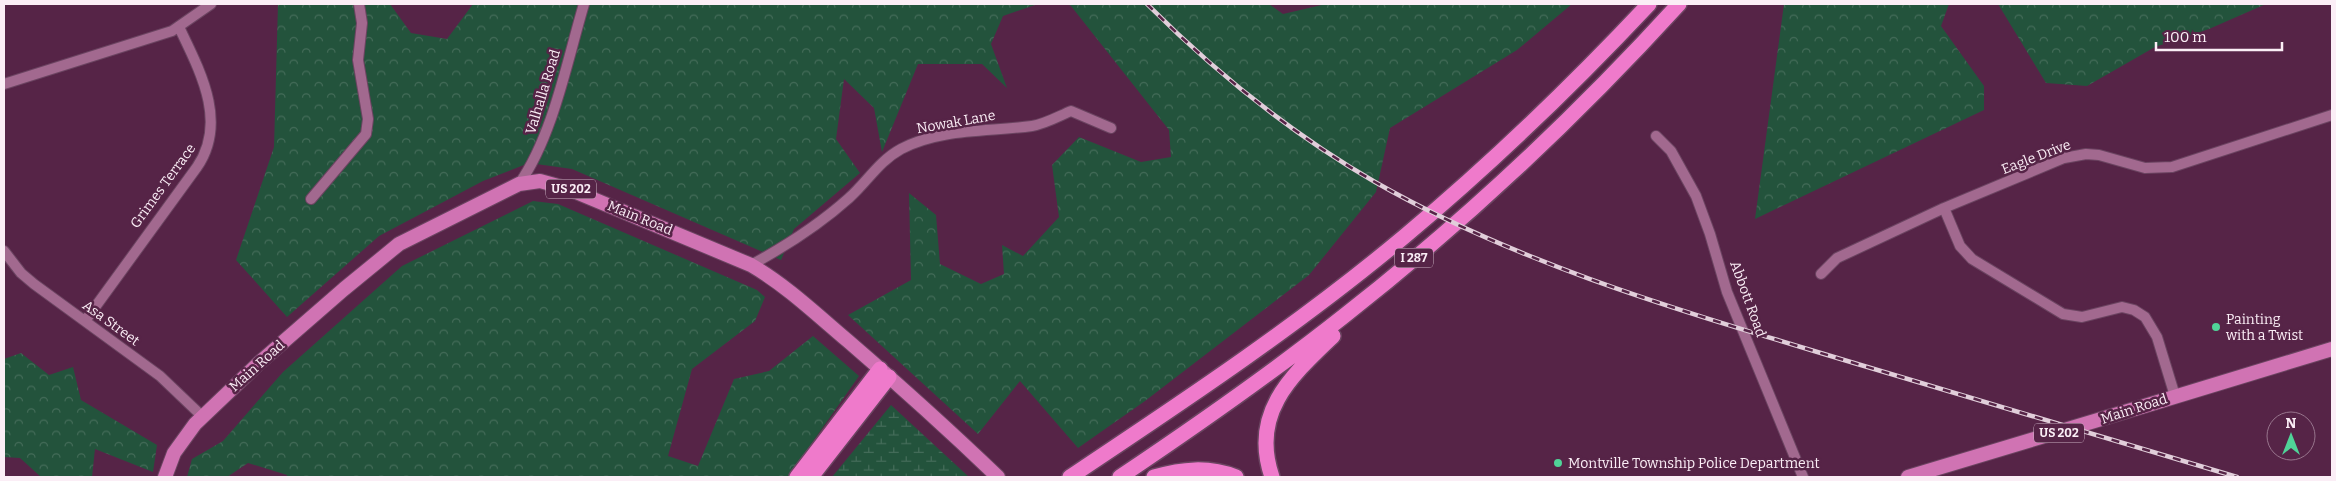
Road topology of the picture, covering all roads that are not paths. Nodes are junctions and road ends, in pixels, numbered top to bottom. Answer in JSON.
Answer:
{"nodes":[{"id":1,"x":211,"y":4,"type":"edge"},
{"id":2,"x":359,"y":4,"type":"edge"},
{"id":3,"x":584,"y":4,"type":"edge"},
{"id":4,"x":1649,"y":4,"type":"edge"},
{"id":5,"x":1679,"y":4,"type":"edge"},
{"id":6,"x":178,"y":27,"type":"junction"},
{"id":7,"x":4,"y":84,"type":"edge"},
{"id":8,"x":2332,"y":115,"type":"edge"},
{"id":9,"x":1111,"y":128,"type":"dead end"},
{"id":10,"x":1656,"y":136,"type":"dead end"},
{"id":11,"x":519,"y":184,"type":"junction"},
{"id":12,"x":311,"y":199,"type":"dead end"},
{"id":13,"x":1944,"y":208,"type":"junction"},
{"id":14,"x":4,"y":251,"type":"edge"},
{"id":15,"x":1419,"y":254,"type":"junction"},
{"id":16,"x":752,"y":265,"type":"junction"},
{"id":17,"x":1821,"y":274,"type":"dead end"},
{"id":18,"x":85,"y":320,"type":"junction"},
{"id":19,"x":2332,"y":349,"type":"edge"},
{"id":20,"x":885,"y":373,"type":"junction"},
{"id":21,"x":2175,"y":396,"type":"junction"},
{"id":22,"x":203,"y":417,"type":"junction"},
{"id":23,"x":165,"y":477,"type":"edge"},
{"id":24,"x":798,"y":477,"type":"edge"},
{"id":25,"x":812,"y":477,"type":"edge"},
{"id":26,"x":998,"y":477,"type":"edge"},
{"id":27,"x":1070,"y":477,"type":"edge"},
{"id":28,"x":1120,"y":477,"type":"edge"},
{"id":29,"x":1154,"y":477,"type":"edge"},
{"id":30,"x":1236,"y":477,"type":"edge"},
{"id":31,"x":1272,"y":477,"type":"edge"},
{"id":32,"x":1803,"y":477,"type":"edge"},
{"id":33,"x":1908,"y":477,"type":"edge"}],
"edges":[{"from":1,"to":6,"type":"street"},
{"from":2,"to":12,"type":"street"},
{"from":3,"to":11,"type":"street","name":"Valhalla Road"},
{"from":4,"to":27,"type":"highway","number":"I 287"},
{"from":5,"to":15,"type":"highway","number":"I 287"},
{"from":6,"to":7,"type":"street"},
{"from":6,"to":18,"type":"street","name":"Grimes Terrace"},
{"from":8,"to":13,"type":"street","name":"Eagle Drive"},
{"from":9,"to":16,"type":"street","name":"Nowak Lane"},
{"from":10,"to":32,"type":"street","name":"Abbott Road"},
{"from":11,"to":16,"type":"main road","name":"Main Road","number":"US 202"},
{"from":11,"to":22,"type":"main road","name":"Main Road","number":"US 202"},
{"from":13,"to":17,"type":"street","name":"Eagle Drive"},
{"from":13,"to":21,"type":"street"},
{"from":14,"to":18,"type":"street","name":"Asa Street"},
{"from":15,"to":28,"type":"highway","number":"I 287"},
{"from":15,"to":31,"type":"highway"},
{"from":16,"to":20,"type":"main road","name":"Main Road","number":"US 202"},
{"from":18,"to":22,"type":"street","name":"Asa Street"},
{"from":19,"to":21,"type":"main road","name":"Main Road","number":"US 202"},
{"from":20,"to":24,"type":"highway"},
{"from":20,"to":25,"type":"highway"},
{"from":20,"to":26,"type":"main road","name":"Main Road","number":"US 202"},
{"from":21,"to":33,"type":"main road","name":"Main Road","number":"US 202"},
{"from":22,"to":23,"type":"main road","name":"Main Road","number":"US 202"},
{"from":29,"to":30,"type":"highway"}]}
